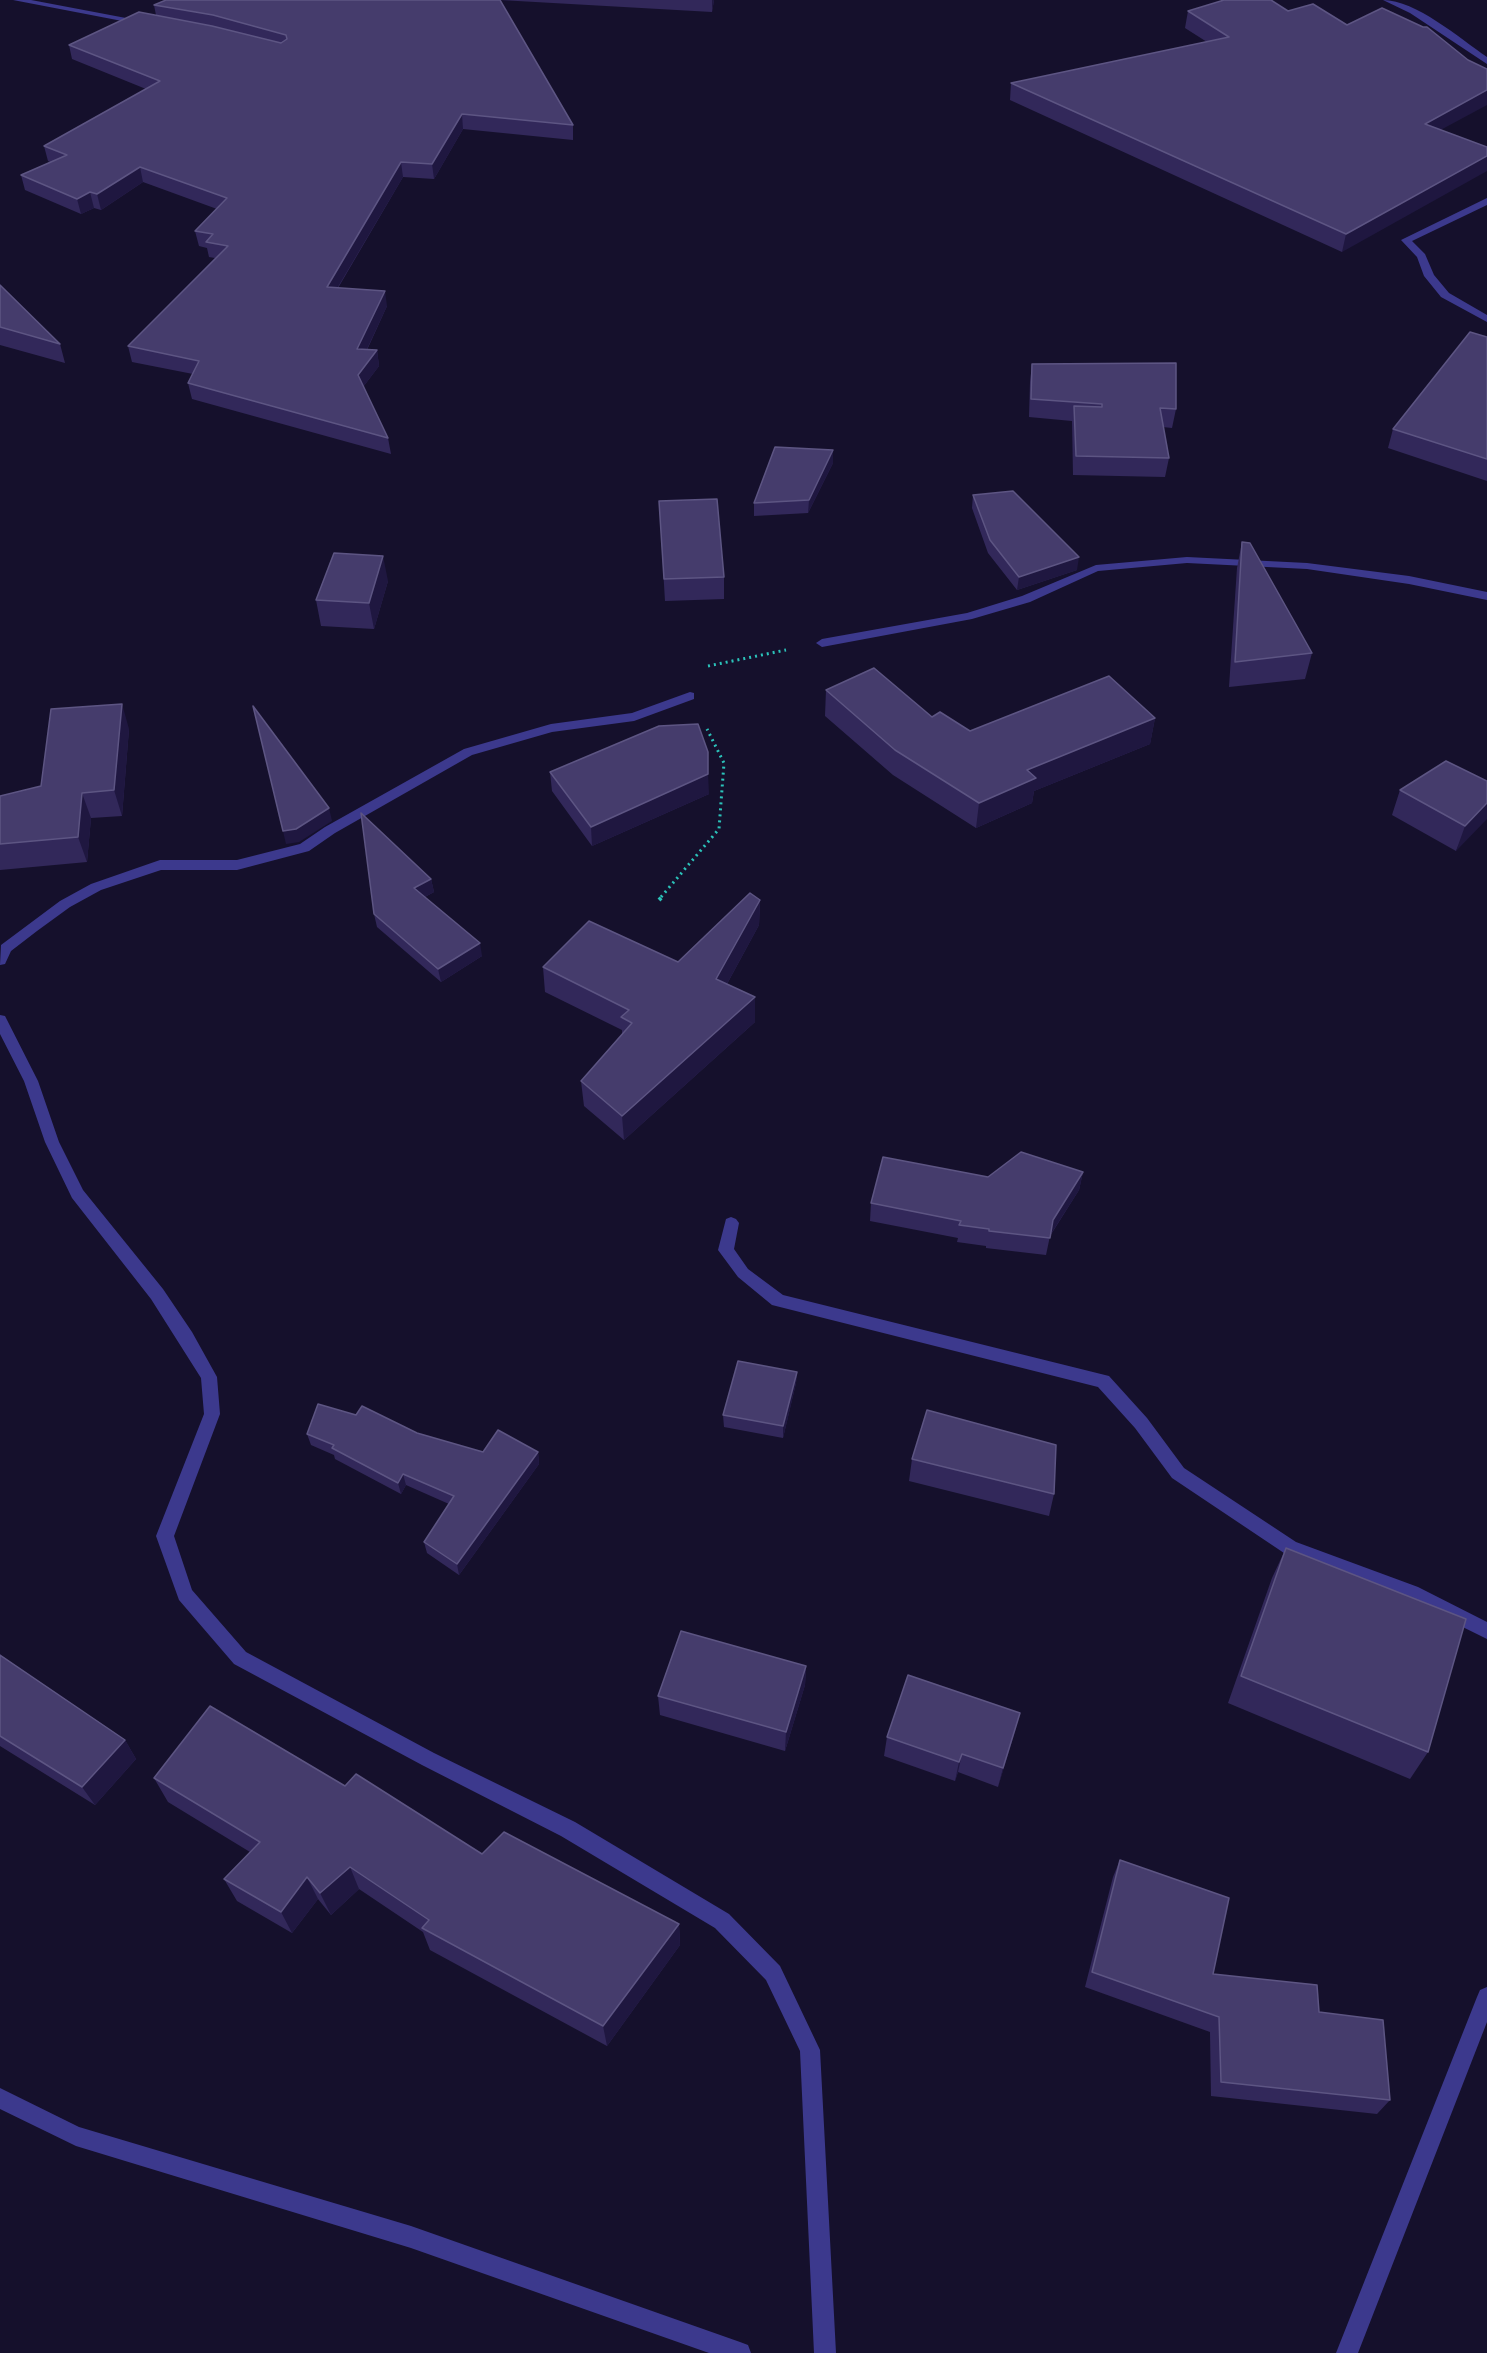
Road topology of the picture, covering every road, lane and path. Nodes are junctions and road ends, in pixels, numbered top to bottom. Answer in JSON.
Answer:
{"nodes":[{"id":1,"x":17,"y":0,"type":"edge"},
{"id":2,"x":1387,"y":0,"type":"edge"},
{"id":3,"x":148,"y":23,"type":"edge"},
{"id":4,"x":1487,"y":62,"type":"edge"},
{"id":5,"x":1487,"y":201,"type":"edge"},
{"id":6,"x":1487,"y":319,"type":"edge"},
{"id":7,"x":1487,"y":596,"type":"edge"},
{"id":8,"x":822,"y":643,"type":"joint"},
{"id":9,"x":690,"y":696,"type":"junction"},
{"id":10,"x":659,"y":900,"type":"dead end"},
{"id":11,"x":0,"y":960,"type":"edge"},
{"id":12,"x":0,"y":1020,"type":"edge"},
{"id":13,"x":731,"y":1223,"type":"dead end"},
{"id":14,"x":1487,"y":1631,"type":"edge"},
{"id":15,"x":1487,"y":1998,"type":"edge"},
{"id":16,"x":0,"y":2098,"type":"edge"},
{"id":17,"x":740,"y":2353,"type":"edge"},
{"id":18,"x":825,"y":2353,"type":"edge"},
{"id":19,"x":1347,"y":2353,"type":"edge"}],
"edges":[{"from":1,"to":3,"type":"street"},
{"from":2,"to":4,"type":"street"},
{"from":5,"to":6,"type":"street"},
{"from":7,"to":8,"type":"street"},
{"from":8,"to":9,"type":"path"},
{"from":9,"to":10,"type":"path"},
{"from":9,"to":11,"type":"street"},
{"from":12,"to":18,"type":"street"},
{"from":13,"to":14,"type":"street"},
{"from":15,"to":19,"type":"street"},
{"from":16,"to":17,"type":"street"}]}
